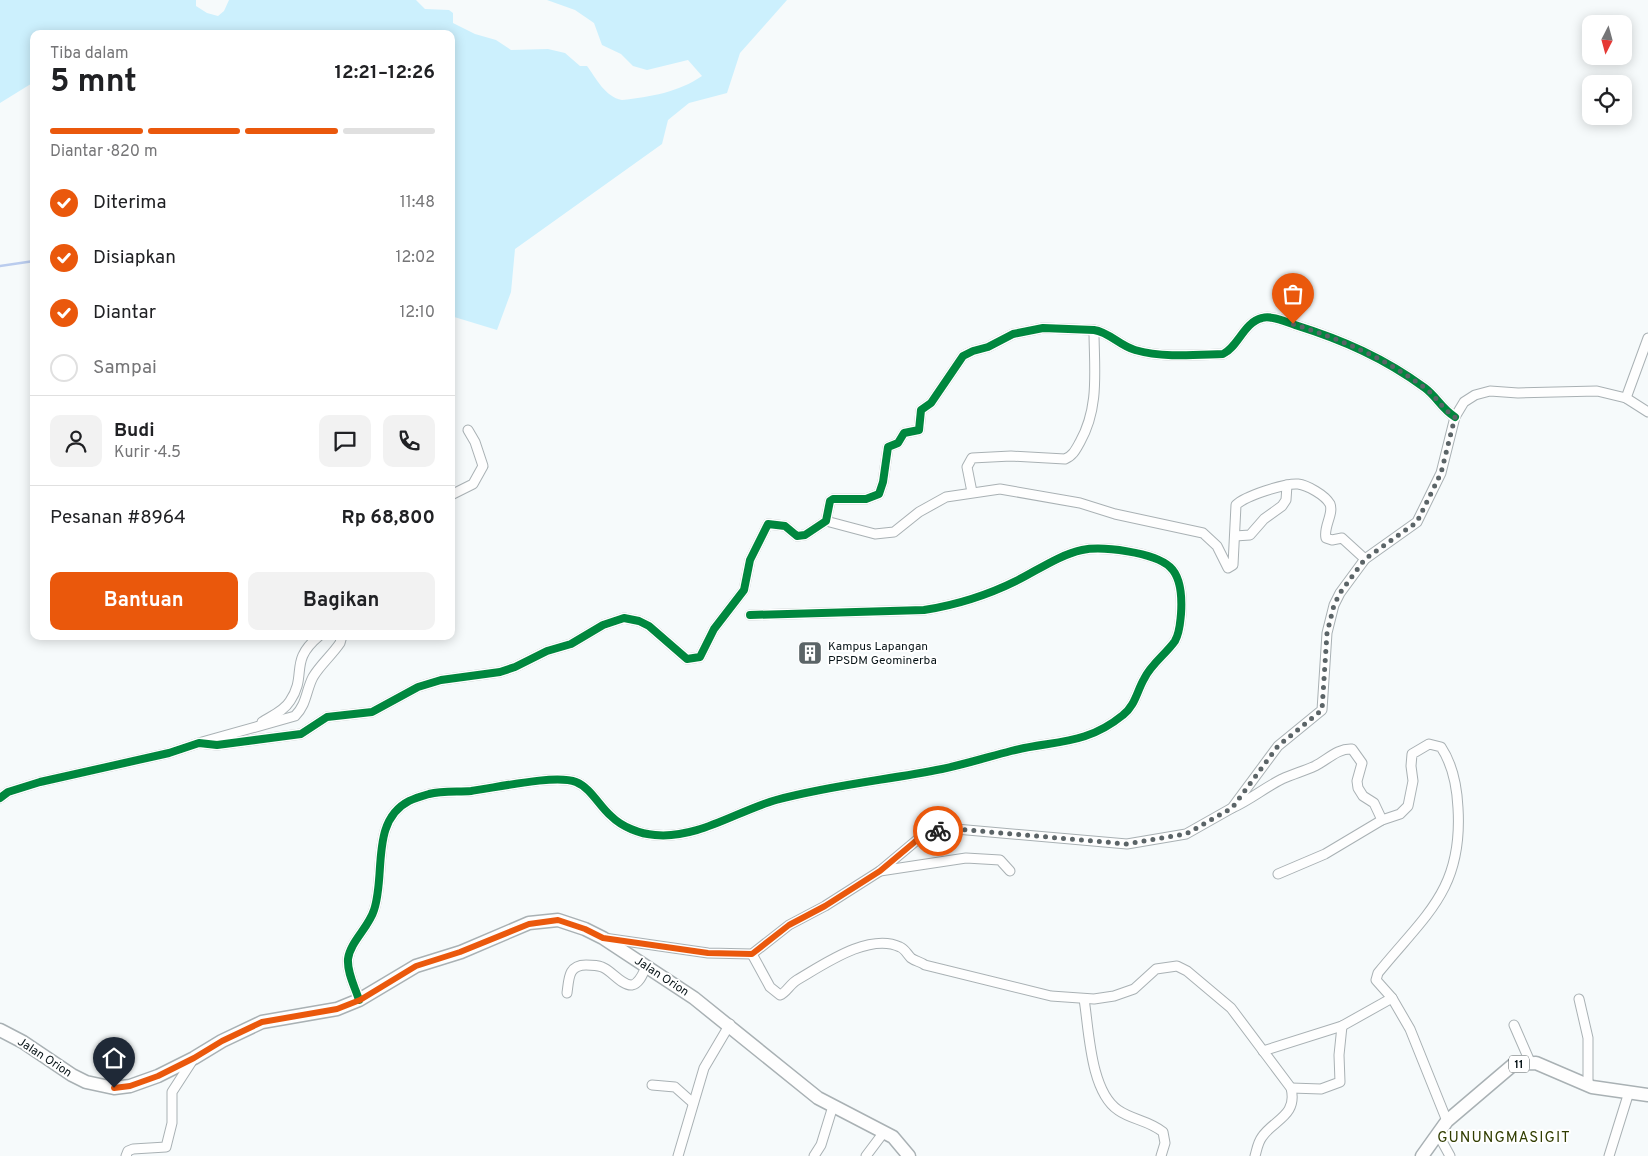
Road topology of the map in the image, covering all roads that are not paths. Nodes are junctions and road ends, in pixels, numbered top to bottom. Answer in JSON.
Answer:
{"nodes":[{"id":1,"x":1094,"y":330,"type":"junction"},
{"id":2,"x":1648,"y":338,"type":"edge"},
{"id":3,"x":1626,"y":398,"type":"junction"},
{"id":4,"x":1648,"y":412,"type":"edge"},
{"id":5,"x":1455,"y":417,"type":"junction"},
{"id":6,"x":468,"y":430,"type":"dead end"},
{"id":7,"x":1287,"y":485,"type":"junction"},
{"id":8,"x":972,"y":492,"type":"junction"},
{"id":9,"x":455,"y":493,"type":"edge"},
{"id":10,"x":826,"y":521,"type":"junction"},
{"id":11,"x":1235,"y":536,"type":"junction"},
{"id":12,"x":1365,"y":559,"type":"junction"},
{"id":13,"x":750,"y":615,"type":"dead end"},
{"id":14,"x":314,"y":640,"type":"edge"},
{"id":15,"x":341,"y":640,"type":"edge"},
{"id":16,"x":299,"y":664,"type":"junction"},
{"id":17,"x":310,"y":687,"type":"junction"},
{"id":18,"x":258,"y":725,"type":"junction"},
{"id":19,"x":199,"y":743,"type":"junction"},
{"id":20,"x":0,"y":798,"type":"edge"},
{"id":21,"x":1232,"y":808,"type":"junction"},
{"id":22,"x":1382,"y":820,"type":"junction"},
{"id":23,"x":880,"y":871,"type":"junction"},
{"id":24,"x":1010,"y":871,"type":"dead end"},
{"id":25,"x":1278,"y":874,"type":"dead end"},
{"id":26,"x":603,"y":938,"type":"junction"},
{"id":27,"x":752,"y":954,"type":"junction"},
{"id":28,"x":646,"y":967,"type":"junction"},
{"id":29,"x":567,"y":993,"type":"dead end"},
{"id":30,"x":1084,"y":998,"type":"junction"},
{"id":31,"x":1392,"y":998,"type":"junction"},
{"id":32,"x":1578,"y":999,"type":"dead end"},
{"id":33,"x":360,"y":1000,"type":"junction"},
{"id":34,"x":730,"y":1024,"type":"junction"},
{"id":35,"x":1514,"y":1025,"type":"dead end"},
{"id":36,"x":1342,"y":1026,"type":"junction"},
{"id":37,"x":0,"y":1030,"type":"edge"},
{"id":38,"x":1263,"y":1051,"type":"junction"},
{"id":39,"x":194,"y":1058,"type":"junction"},
{"id":40,"x":1531,"y":1064,"type":"junction"},
{"id":41,"x":652,"y":1085,"type":"dead end"},
{"id":42,"x":1588,"y":1086,"type":"junction"},
{"id":43,"x":1291,"y":1088,"type":"junction"},
{"id":44,"x":1629,"y":1092,"type":"junction"},
{"id":45,"x":1648,"y":1095,"type":"edge"},
{"id":46,"x":693,"y":1103,"type":"junction"},
{"id":47,"x":833,"y":1106,"type":"junction"},
{"id":48,"x":1447,"y":1122,"type":"junction"},
{"id":49,"x":884,"y":1132,"type":"junction"},
{"id":50,"x":1438,"y":1134,"type":"junction"},
{"id":51,"x":126,"y":1156,"type":"edge"},
{"id":52,"x":678,"y":1156,"type":"edge"},
{"id":53,"x":814,"y":1156,"type":"edge"},
{"id":54,"x":866,"y":1156,"type":"edge"},
{"id":55,"x":909,"y":1156,"type":"edge"},
{"id":56,"x":1161,"y":1156,"type":"edge"},
{"id":57,"x":1255,"y":1156,"type":"edge"},
{"id":58,"x":1422,"y":1156,"type":"edge"},
{"id":59,"x":1450,"y":1156,"type":"edge"},
{"id":60,"x":1609,"y":1156,"type":"edge"}],
"edges":[{"from":1,"to":5,"type":"street"},
{"from":1,"to":8,"type":"street"},
{"from":1,"to":10,"type":"street"},
{"from":2,"to":3,"type":"street"},
{"from":3,"to":4,"type":"street"},
{"from":3,"to":5,"type":"street"},
{"from":5,"to":12,"type":"street"},
{"from":6,"to":9,"type":"street"},
{"from":7,"to":11,"type":"street"},
{"from":7,"to":11,"type":"street"},
{"from":7,"to":12,"type":"street"},
{"from":8,"to":10,"type":"street"},
{"from":8,"to":11,"type":"street"},
{"from":10,"to":19,"type":"street"},
{"from":12,"to":21,"type":"street"},
{"from":13,"to":33,"type":"street"},
{"from":14,"to":16,"type":"street"},
{"from":15,"to":17,"type":"street"},
{"from":16,"to":17,"type":"street"},
{"from":16,"to":18,"type":"street"},
{"from":17,"to":18,"type":"street"},
{"from":18,"to":19,"type":"street"},
{"from":19,"to":20,"type":"street"},
{"from":21,"to":22,"type":"street"},
{"from":21,"to":23,"type":"street"},
{"from":22,"to":25,"type":"street"},
{"from":22,"to":31,"type":"street"},
{"from":23,"to":24,"type":"street"},
{"from":23,"to":27,"type":"street"},
{"from":26,"to":27,"type":"street"},
{"from":26,"to":28,"type":"highway","name":"Jalan Orion"},
{"from":26,"to":33,"type":"highway","name":"Jalan Orion"},
{"from":27,"to":30,"type":"street"},
{"from":28,"to":29,"type":"street"},
{"from":28,"to":34,"type":"highway","name":"Jalan Orion"},
{"from":30,"to":38,"type":"street"},
{"from":30,"to":56,"type":"street"},
{"from":31,"to":36,"type":"street"},
{"from":31,"to":48,"type":"street"},
{"from":32,"to":42,"type":"street"},
{"from":33,"to":39,"type":"highway","name":"Jalan Orion"},
{"from":34,"to":46,"type":"street"},
{"from":34,"to":47,"type":"highway","name":"Jalan Orion"},
{"from":35,"to":40,"type":"street"},
{"from":36,"to":38,"type":"street"},
{"from":36,"to":43,"type":"street"},
{"from":37,"to":39,"type":"highway","name":"Jalan Orion"},
{"from":38,"to":43,"type":"street"},
{"from":39,"to":51,"type":"street"},
{"from":40,"to":42,"type":"highway","number":"11"},
{"from":40,"to":48,"type":"highway","number":"11"},
{"from":41,"to":46,"type":"street"},
{"from":42,"to":44,"type":"highway","number":"11"},
{"from":43,"to":57,"type":"street"},
{"from":44,"to":45,"type":"highway","number":"11"},
{"from":44,"to":60,"type":"street"},
{"from":46,"to":52,"type":"street"},
{"from":47,"to":49,"type":"highway","name":"Jalan Orion"},
{"from":47,"to":53,"type":"street"},
{"from":48,"to":50,"type":"highway","number":"11"},
{"from":49,"to":54,"type":"street"},
{"from":49,"to":55,"type":"highway","name":"Jalan Orion"},
{"from":50,"to":58,"type":"highway","number":"11"},
{"from":50,"to":59,"type":"street"}]}
